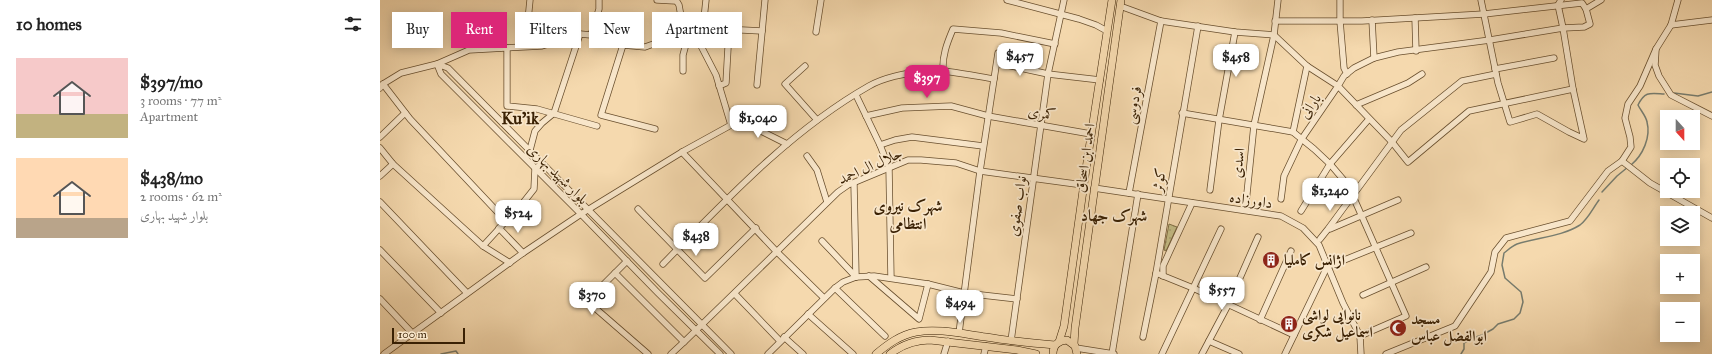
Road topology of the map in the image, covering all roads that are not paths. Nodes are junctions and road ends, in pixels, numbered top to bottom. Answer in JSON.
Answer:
{"nodes":[{"id":1,"x":530,"y":0,"type":"edge"},
{"id":2,"x":599,"y":0,"type":"edge"},
{"id":3,"x":657,"y":0,"type":"edge"},
{"id":4,"x":676,"y":0,"type":"edge"},
{"id":5,"x":706,"y":0,"type":"edge"},
{"id":6,"x":765,"y":0,"type":"edge"},
{"id":7,"x":821,"y":0,"type":"edge"},
{"id":8,"x":1007,"y":0,"type":"edge"},
{"id":9,"x":1064,"y":0,"type":"edge"},
{"id":10,"x":1112,"y":0,"type":"edge"},
{"id":11,"x":1278,"y":0,"type":"edge"},
{"id":12,"x":1340,"y":0,"type":"edge"},
{"id":13,"x":1481,"y":0,"type":"edge"},
{"id":14,"x":1601,"y":0,"type":"edge"},
{"id":15,"x":1678,"y":0,"type":"edge"},
{"id":16,"x":1681,"y":0,"type":"edge"},
{"id":17,"x":1559,"y":3,"type":"edge"},
{"id":18,"x":1120,"y":6,"type":"edge"},
{"id":19,"x":1586,"y":10,"type":"junction"},
{"id":20,"x":529,"y":12,"type":"edge"},
{"id":21,"x":598,"y":12,"type":"edge"},
{"id":22,"x":680,"y":12,"type":"edge"},
{"id":23,"x":705,"y":12,"type":"edge"},
{"id":24,"x":1110,"y":12,"type":"junction"},
{"id":25,"x":1484,"y":14,"type":"junction"},
{"id":26,"x":1061,"y":15,"type":"junction"},
{"id":27,"x":1415,"y":18,"type":"junction"},
{"id":28,"x":1372,"y":20,"type":"junction"},
{"id":29,"x":1712,"y":20,"type":"edge"},
{"id":30,"x":1161,"y":21,"type":"junction"},
{"id":31,"x":1275,"y":21,"type":"junction"},
{"id":32,"x":1340,"y":21,"type":"junction"},
{"id":33,"x":1671,"y":25,"type":"junction"},
{"id":34,"x":1198,"y":26,"type":"junction"},
{"id":35,"x":1563,"y":28,"type":"junction"},
{"id":36,"x":742,"y":30,"type":"edge"},
{"id":37,"x":762,"y":31,"type":"junction"},
{"id":38,"x":1107,"y":31,"type":"junction"},
{"id":39,"x":816,"y":32,"type":"dead end"},
{"id":40,"x":1235,"y":32,"type":"junction"},
{"id":41,"x":1116,"y":33,"type":"junction"},
{"id":42,"x":1274,"y":35,"type":"junction"},
{"id":43,"x":1490,"y":40,"type":"junction"},
{"id":44,"x":1055,"y":44,"type":"junction"},
{"id":45,"x":515,"y":47,"type":"edge"},
{"id":46,"x":507,"y":48,"type":"junction"},
{"id":47,"x":575,"y":48,"type":"edge"},
{"id":48,"x":622,"y":48,"type":"edge"},
{"id":49,"x":685,"y":48,"type":"edge"},
{"id":50,"x":702,"y":48,"type":"edge"},
{"id":51,"x":728,"y":48,"type":"edge"},
{"id":52,"x":1656,"y":49,"type":"junction"},
{"id":53,"x":1416,"y":51,"type":"junction"},
{"id":54,"x":998,"y":53,"type":"dead end"},
{"id":55,"x":1374,"y":58,"type":"junction"},
{"id":56,"x":1554,"y":58,"type":"dead end"},
{"id":57,"x":997,"y":63,"type":"junction"},
{"id":58,"x":437,"y":64,"type":"junction"},
{"id":59,"x":805,"y":66,"type":"dead end"},
{"id":60,"x":1307,"y":66,"type":"junction"},
{"id":61,"x":683,"y":71,"type":"dead end"},
{"id":62,"x":1495,"y":71,"type":"junction"},
{"id":63,"x":943,"y":72,"type":"junction"},
{"id":64,"x":1048,"y":74,"type":"junction"},
{"id":65,"x":1347,"y":74,"type":"junction"},
{"id":66,"x":1422,"y":74,"type":"dead end"},
{"id":67,"x":994,"y":79,"type":"junction"},
{"id":68,"x":1100,"y":80,"type":"junction"},
{"id":69,"x":757,"y":85,"type":"dead end"},
{"id":70,"x":381,"y":86,"type":"edge"},
{"id":71,"x":719,"y":86,"type":"junction"},
{"id":72,"x":1338,"y":86,"type":"junction"},
{"id":73,"x":1573,"y":89,"type":"junction"},
{"id":74,"x":856,"y":95,"type":"junction"},
{"id":75,"x":1504,"y":104,"type":"junction"},
{"id":76,"x":1356,"y":105,"type":"junction"},
{"id":77,"x":405,"y":113,"type":"junction"},
{"id":78,"x":554,"y":113,"type":"junction"},
{"id":79,"x":1182,"y":113,"type":"junction"},
{"id":80,"x":866,"y":116,"type":"junction"},
{"id":81,"x":988,"y":116,"type":"junction"},
{"id":82,"x":1712,"y":116,"type":"edge"},
{"id":83,"x":1369,"y":119,"type":"junction"},
{"id":84,"x":817,"y":120,"type":"junction"},
{"id":85,"x":1219,"y":120,"type":"junction"},
{"id":86,"x":1041,"y":124,"type":"junction"},
{"id":87,"x":731,"y":125,"type":"junction"},
{"id":88,"x":1254,"y":125,"type":"junction"},
{"id":89,"x":596,"y":126,"type":"dead end"},
{"id":90,"x":655,"y":129,"type":"dead end"},
{"id":91,"x":1293,"y":132,"type":"junction"},
{"id":92,"x":1091,"y":134,"type":"junction"},
{"id":93,"x":380,"y":137,"type":"edge"},
{"id":94,"x":1301,"y":140,"type":"junction"},
{"id":95,"x":1392,"y":142,"type":"junction"},
{"id":96,"x":787,"y":144,"type":"junction"},
{"id":97,"x":880,"y":145,"type":"junction"},
{"id":98,"x":984,"y":146,"type":"junction"},
{"id":99,"x":380,"y":148,"type":"edge"},
{"id":100,"x":530,"y":150,"type":"junction"},
{"id":101,"x":682,"y":152,"type":"junction"},
{"id":102,"x":807,"y":156,"type":"dead end"},
{"id":103,"x":542,"y":163,"type":"junction"},
{"id":104,"x":393,"y":164,"type":"junction"},
{"id":105,"x":1330,"y":164,"type":"junction"},
{"id":106,"x":1626,"y":165,"type":"junction"},
{"id":107,"x":889,"y":168,"type":"junction"},
{"id":108,"x":535,"y":169,"type":"junction"},
{"id":109,"x":980,"y":171,"type":"junction"},
{"id":110,"x":380,"y":176,"type":"edge"},
{"id":111,"x":1033,"y":178,"type":"junction"},
{"id":112,"x":854,"y":184,"type":"junction"},
{"id":113,"x":1084,"y":185,"type":"junction"},
{"id":114,"x":1094,"y":188,"type":"junction"},
{"id":115,"x":1210,"y":190,"type":"dead end"},
{"id":116,"x":1129,"y":192,"type":"junction"},
{"id":117,"x":1138,"y":194,"type":"junction"},
{"id":118,"x":1353,"y":196,"type":"junction"},
{"id":119,"x":1168,"y":199,"type":"junction"},
{"id":120,"x":1281,"y":199,"type":"dead end"},
{"id":121,"x":727,"y":200,"type":"junction"},
{"id":122,"x":1398,"y":200,"type":"dead end"},
{"id":123,"x":380,"y":202,"type":"edge"},
{"id":124,"x":827,"y":202,"type":"junction"},
{"id":125,"x":1192,"y":203,"type":"junction"},
{"id":126,"x":1246,"y":203,"type":"dead end"},
{"id":127,"x":638,"y":209,"type":"dead end"},
{"id":128,"x":589,"y":210,"type":"junction"},
{"id":129,"x":1301,"y":211,"type":"dead end"},
{"id":130,"x":581,"y":214,"type":"junction"},
{"id":131,"x":1362,"y":215,"type":"junction"},
{"id":132,"x":1712,"y":218,"type":"edge"},
{"id":133,"x":506,"y":221,"type":"junction"},
{"id":134,"x":499,"y":228,"type":"junction"},
{"id":135,"x":756,"y":228,"type":"junction"},
{"id":136,"x":1221,"y":229,"type":"dead end"},
{"id":137,"x":1328,"y":229,"type":"junction"},
{"id":138,"x":1411,"y":233,"type":"dead end"},
{"id":139,"x":1258,"y":236,"type":"dead end"},
{"id":140,"x":1320,"y":239,"type":"dead end"},
{"id":141,"x":822,"y":241,"type":"dead end"},
{"id":142,"x":483,"y":246,"type":"junction"},
{"id":143,"x":1374,"y":247,"type":"junction"},
{"id":144,"x":380,"y":250,"type":"edge"},
{"id":145,"x":677,"y":250,"type":"junction"},
{"id":146,"x":1291,"y":251,"type":"dead end"},
{"id":147,"x":776,"y":252,"type":"junction"},
{"id":148,"x":523,"y":253,"type":"junction"},
{"id":149,"x":627,"y":261,"type":"junction"},
{"id":150,"x":510,"y":263,"type":"junction"},
{"id":151,"x":663,"y":264,"type":"dead end"},
{"id":152,"x":1330,"y":266,"type":"junction"},
{"id":153,"x":1426,"y":267,"type":"dead end"},
{"id":154,"x":615,"y":273,"type":"junction"},
{"id":155,"x":1156,"y":273,"type":"junction"},
{"id":156,"x":869,"y":276,"type":"junction"},
{"id":157,"x":1163,"y":276,"type":"junction"},
{"id":158,"x":856,"y":277,"type":"junction"},
{"id":159,"x":891,"y":278,"type":"junction"},
{"id":160,"x":1391,"y":281,"type":"junction"},
{"id":161,"x":928,"y":284,"type":"junction"},
{"id":162,"x":835,"y":288,"type":"junction"},
{"id":163,"x":1193,"y":288,"type":"junction"},
{"id":164,"x":467,"y":293,"type":"junction"},
{"id":165,"x":964,"y":293,"type":"junction"},
{"id":166,"x":734,"y":294,"type":"junction"},
{"id":167,"x":1363,"y":294,"type":"dead end"},
{"id":168,"x":824,"y":298,"type":"junction"},
{"id":169,"x":380,"y":299,"type":"edge"},
{"id":170,"x":1017,"y":299,"type":"junction"},
{"id":171,"x":1228,"y":304,"type":"junction"},
{"id":172,"x":441,"y":313,"type":"junction"},
{"id":173,"x":808,"y":314,"type":"junction"},
{"id":174,"x":1260,"y":320,"type":"junction"},
{"id":175,"x":702,"y":326,"type":"junction"},
{"id":176,"x":696,"y":331,"type":"junction"},
{"id":177,"x":948,"y":332,"type":"junction"},
{"id":178,"x":413,"y":334,"type":"junction"},
{"id":179,"x":962,"y":334,"type":"junction"},
{"id":180,"x":885,"y":336,"type":"dead end"},
{"id":181,"x":1294,"y":336,"type":"junction"},
{"id":182,"x":1360,"y":336,"type":"junction"},
{"id":183,"x":1143,"y":337,"type":"dead end"},
{"id":184,"x":782,"y":339,"type":"junction"},
{"id":185,"x":948,"y":341,"type":"junction"},
{"id":186,"x":1011,"y":341,"type":"junction"},
{"id":187,"x":1209,"y":341,"type":"junction"},
{"id":188,"x":684,"y":342,"type":"junction"},
{"id":189,"x":962,"y":343,"type":"junction"},
{"id":190,"x":1057,"y":344,"type":"junction"},
{"id":191,"x":986,"y":346,"type":"junction"},
{"id":192,"x":1076,"y":349,"type":"edge"},
{"id":193,"x":380,"y":350,"type":"edge"},
{"id":194,"x":1012,"y":352,"type":"edge"},
{"id":195,"x":384,"y":354,"type":"edge"},
{"id":196,"x":648,"y":354,"type":"edge"},
{"id":197,"x":671,"y":354,"type":"edge"},
{"id":198,"x":720,"y":354,"type":"edge"},
{"id":199,"x":731,"y":354,"type":"edge"},
{"id":200,"x":768,"y":354,"type":"edge"},
{"id":201,"x":803,"y":354,"type":"edge"},
{"id":202,"x":853,"y":354,"type":"edge"},
{"id":203,"x":876,"y":354,"type":"edge"},
{"id":204,"x":890,"y":354,"type":"edge"},
{"id":205,"x":944,"y":354,"type":"edge"},
{"id":206,"x":984,"y":354,"type":"edge"},
{"id":207,"x":1036,"y":354,"type":"edge"},
{"id":208,"x":1053,"y":354,"type":"edge"},
{"id":209,"x":1113,"y":354,"type":"edge"},
{"id":210,"x":1162,"y":354,"type":"edge"},
{"id":211,"x":1202,"y":354,"type":"edge"},
{"id":212,"x":1239,"y":354,"type":"edge"},
{"id":213,"x":1285,"y":354,"type":"edge"},
{"id":214,"x":1360,"y":354,"type":"edge"},
{"id":215,"x":1386,"y":354,"type":"edge"}],
"edges":[{"from":1,"to":20,"type":"street"},
{"from":2,"to":21,"type":"street"},
{"from":3,"to":4,"type":"street"},
{"from":4,"to":22,"type":"street"},
{"from":5,"to":23,"type":"street"},
{"from":6,"to":37,"type":"street"},
{"from":7,"to":39,"type":"street"},
{"from":8,"to":26,"type":"street"},
{"from":9,"to":26,"type":"street","name":"نواب صفوی"},
{"from":10,"to":24,"type":"main road","name":"احمد ابن اسحاق"},
{"from":11,"to":31,"type":"street","name":"اسدی"},
{"from":12,"to":32,"type":"street"},
{"from":13,"to":25,"type":"street"},
{"from":14,"to":19,"type":"street"},
{"from":15,"to":16,"type":"street"},
{"from":15,"to":33,"type":"street"},
{"from":17,"to":19,"type":"street"},
{"from":17,"to":25,"type":"street"},
{"from":17,"to":35,"type":"street"},
{"from":18,"to":24,"type":"main road"},
{"from":18,"to":30,"type":"street"},
{"from":18,"to":41,"type":"main road","name":"احمد ابن اسحاق"},
{"from":19,"to":35,"type":"street"},
{"from":24,"to":38,"type":"main road","name":"احمد ابن اسحاق"},
{"from":25,"to":27,"type":"street"},
{"from":25,"to":43,"type":"street"},
{"from":26,"to":38,"type":"street"},
{"from":26,"to":44,"type":"street","name":"نواب صفوی"},
{"from":27,"to":28,"type":"street"},
{"from":27,"to":53,"type":"street"},
{"from":28,"to":32,"type":"street"},
{"from":28,"to":55,"type":"street"},
{"from":29,"to":33,"type":"street"},
{"from":30,"to":34,"type":"street"},
{"from":30,"to":116,"type":"street","name":"فردوسی"},
{"from":31,"to":32,"type":"street"},
{"from":31,"to":42,"type":"street","name":"اسدی"},
{"from":32,"to":65,"type":"street"},
{"from":33,"to":52,"type":"street"},
{"from":34,"to":40,"type":"street"},
{"from":34,"to":79,"type":"street","name":"کوثر"},
{"from":35,"to":43,"type":"street"},
{"from":35,"to":73,"type":"street"},
{"from":36,"to":37,"type":"street"},
{"from":37,"to":69,"type":"street"},
{"from":38,"to":41,"type":"main road"},
{"from":38,"to":68,"type":"main road","name":"احمد ابن اسحاق"},
{"from":40,"to":42,"type":"street"},
{"from":40,"to":85,"type":"street"},
{"from":41,"to":114,"type":"main road","name":"احمد ابن اسحاق"},
{"from":42,"to":60,"type":"street"},
{"from":42,"to":88,"type":"street","name":"اسدی"},
{"from":43,"to":53,"type":"street"},
{"from":43,"to":62,"type":"street"},
{"from":44,"to":63,"type":"street"},
{"from":44,"to":64,"type":"street","name":"نواب صفوی"},
{"from":45,"to":46,"type":"street"},
{"from":46,"to":58,"type":"street"},
{"from":46,"to":78,"type":"street"},
{"from":47,"to":78,"type":"street"},
{"from":48,"to":90,"type":"street"},
{"from":49,"to":61,"type":"street"},
{"from":50,"to":71,"type":"street"},
{"from":51,"to":71,"type":"street"},
{"from":52,"to":82,"type":"street"},
{"from":52,"to":106,"type":"street"},
{"from":53,"to":55,"type":"street"},
{"from":54,"to":57,"type":"street"},
{"from":55,"to":65,"type":"street"},
{"from":56,"to":62,"type":"street"},
{"from":57,"to":64,"type":"street"},
{"from":57,"to":67,"type":"street"},
{"from":58,"to":70,"type":"street"},
{"from":58,"to":100,"type":"street","name":"بلوار شهید بهاری"},
{"from":58,"to":108,"type":"street","name":"بلوار شهید بهاری"},
{"from":59,"to":84,"type":"street"},
{"from":60,"to":72,"type":"street"},
{"from":60,"to":91,"type":"street"},
{"from":62,"to":75,"type":"street"},
{"from":62,"to":95,"type":"street"},
{"from":63,"to":67,"type":"street"},
{"from":63,"to":74,"type":"street"},
{"from":64,"to":68,"type":"street"},
{"from":64,"to":86,"type":"street","name":"نواب صفوی"},
{"from":65,"to":72,"type":"street","name":"بارانی"},
{"from":66,"to":76,"type":"street"},
{"from":67,"to":81,"type":"street"},
{"from":68,"to":92,"type":"main road","name":"احمد ابن اسحاق"},
{"from":70,"to":77,"type":"street"},
{"from":71,"to":87,"type":"street"},
{"from":72,"to":76,"type":"street"},
{"from":72,"to":94,"type":"street","name":"بارانی"},
{"from":73,"to":75,"type":"street"},
{"from":73,"to":75,"type":"street"},
{"from":74,"to":80,"type":"street"},
{"from":74,"to":84,"type":"street"},
{"from":75,"to":95,"type":"street"},
{"from":76,"to":83,"type":"street"},
{"from":77,"to":93,"type":"street"},
{"from":77,"to":133,"type":"street"},
{"from":78,"to":89,"type":"street"},
{"from":78,"to":100,"type":"street"},
{"from":79,"to":85,"type":"street"},
{"from":79,"to":119,"type":"street","name":"کوثر"},
{"from":80,"to":81,"type":"street","name":"کمری"},
{"from":80,"to":97,"type":"street"},
{"from":81,"to":86,"type":"street","name":"کمری"},
{"from":81,"to":98,"type":"street"},
{"from":83,"to":95,"type":"street"},
{"from":83,"to":105,"type":"street"},
{"from":84,"to":96,"type":"street"},
{"from":85,"to":88,"type":"street"},
{"from":85,"to":115,"type":"street"},
{"from":86,"to":92,"type":"street","name":"کمری"},
{"from":86,"to":111,"type":"street","name":"نواب صفوی"},
{"from":87,"to":96,"type":"street"},
{"from":87,"to":101,"type":"street"},
{"from":88,"to":91,"type":"street"},
{"from":88,"to":126,"type":"street","name":"اسدی"},
{"from":91,"to":94,"type":"street"},
{"from":92,"to":113,"type":"main road","name":"احمد ابن اسحاق"},
{"from":94,"to":105,"type":"street"},
{"from":94,"to":120,"type":"street","name":"بارانی"},
{"from":95,"to":118,"type":"street"},
{"from":96,"to":121,"type":"street"},
{"from":97,"to":98,"type":"street"},
{"from":97,"to":107,"type":"street"},
{"from":98,"to":109,"type":"street"},
{"from":99,"to":104,"type":"street"},
{"from":100,"to":103,"type":"street","name":"بلوار شهید بهاری"},
{"from":101,"to":121,"type":"street"},
{"from":101,"to":128,"type":"street"},
{"from":102,"to":124,"type":"street"},
{"from":103,"to":108,"type":"street"},
{"from":103,"to":128,"type":"street","name":"بلوار شهید بهاری"},
{"from":104,"to":110,"type":"street"},
{"from":104,"to":142,"type":"street"},
{"from":105,"to":118,"type":"street"},
{"from":105,"to":129,"type":"street"},
{"from":106,"to":132,"type":"street"},
{"from":106,"to":215,"type":"street"},
{"from":107,"to":109,"type":"street","name":"جلال ال احمد"},
{"from":107,"to":112,"type":"street","name":"جلال ال احمد"},
{"from":107,"to":159,"type":"street"},
{"from":108,"to":130,"type":"street","name":"بلوار شهید بهاری"},
{"from":108,"to":133,"type":"street"},
{"from":109,"to":111,"type":"street","name":"جلال ال احمد"},
{"from":109,"to":165,"type":"street"},
{"from":111,"to":113,"type":"street","name":"جلال ال احمد"},
{"from":111,"to":170,"type":"street","name":"نواب صفوی"},
{"from":112,"to":124,"type":"street","name":"جلال ال احمد"},
{"from":112,"to":158,"type":"street"},
{"from":113,"to":190,"type":"main road","name":"احمد ابن اسحاق"},
{"from":114,"to":116,"type":"street","name":"داورزاده"},
{"from":114,"to":192,"type":"main road","name":"احمد ابن اسحاق"},
{"from":116,"to":117,"type":"street","name":"داورزاده"},
{"from":117,"to":119,"type":"street","name":"داورزاده"},
{"from":117,"to":209,"type":"street"},
{"from":118,"to":131,"type":"street"},
{"from":118,"to":137,"type":"street"},
{"from":119,"to":125,"type":"street","name":"داورزاده"},
{"from":119,"to":155,"type":"street","name":"کوثر"},
{"from":121,"to":135,"type":"street"},
{"from":121,"to":145,"type":"street"},
{"from":122,"to":131,"type":"street"},
{"from":123,"to":164,"type":"street"},
{"from":124,"to":147,"type":"street","name":"جلال ال احمد"},
{"from":125,"to":152,"type":"street","name":"داورزاده"},
{"from":125,"to":157,"type":"street"},
{"from":127,"to":145,"type":"street"},
{"from":128,"to":130,"type":"street"},
{"from":128,"to":175,"type":"street","name":"بلوار شهید بهاری"},
{"from":130,"to":148,"type":"street"},
{"from":130,"to":149,"type":"street","name":"بلوار شهید بهاری"},
{"from":131,"to":137,"type":"street"},
{"from":131,"to":143,"type":"street"},
{"from":133,"to":134,"type":"street"},
{"from":134,"to":142,"type":"street"},
{"from":134,"to":148,"type":"street"},
{"from":135,"to":145,"type":"street"},
{"from":135,"to":147,"type":"street"},
{"from":136,"to":163,"type":"street"},
{"from":137,"to":140,"type":"street"},
{"from":138,"to":143,"type":"street"},
{"from":139,"to":171,"type":"street"},
{"from":141,"to":158,"type":"street"},
{"from":142,"to":150,"type":"street"},
{"from":143,"to":152,"type":"street"},
{"from":143,"to":160,"type":"street"},
{"from":144,"to":172,"type":"street"},
{"from":145,"to":151,"type":"street"},
{"from":146,"to":174,"type":"street"},
{"from":147,"to":166,"type":"street","name":"جلال ال احمد"},
{"from":147,"to":168,"type":"street"},
{"from":148,"to":150,"type":"street"},
{"from":149,"to":154,"type":"street"},
{"from":149,"to":176,"type":"street","name":"بلوار شهید بهاری"},
{"from":150,"to":164,"type":"street"},
{"from":152,"to":181,"type":"street"},
{"from":152,"to":182,"type":"street","name":"داورزاده"},
{"from":153,"to":160,"type":"street"},
{"from":154,"to":188,"type":"street"},
{"from":154,"to":196,"type":"street"},
{"from":155,"to":157,"type":"street"},
{"from":155,"to":183,"type":"street","name":"کوثر"},
{"from":156,"to":158,"type":"street"},
{"from":156,"to":159,"type":"street"},
{"from":156,"to":161,"type":"street"},
{"from":157,"to":163,"type":"street"},
{"from":158,"to":162,"type":"street"},
{"from":159,"to":161,"type":"street"},
{"from":160,"to":167,"type":"street"},
{"from":160,"to":182,"type":"street"},
{"from":161,"to":165,"type":"street"},
{"from":162,"to":168,"type":"street"},
{"from":162,"to":180,"type":"street"},
{"from":163,"to":171,"type":"street"},
{"from":163,"to":210,"type":"street"},
{"from":164,"to":172,"type":"street"},
{"from":165,"to":170,"type":"street"},
{"from":165,"to":179,"type":"street"},
{"from":166,"to":175,"type":"street","name":"جلال ال احمد"},
{"from":166,"to":184,"type":"street"},
{"from":168,"to":173,"type":"street"},
{"from":169,"to":178,"type":"street"},
{"from":170,"to":186,"type":"street","name":"نواب صفوی"},
{"from":171,"to":174,"type":"street"},
{"from":171,"to":187,"type":"street"},
{"from":172,"to":178,"type":"street"},
{"from":173,"to":184,"type":"street"},
{"from":173,"to":202,"type":"street"},
{"from":174,"to":181,"type":"street"},
{"from":175,"to":176,"type":"street","name":"جلال ال احمد"},
{"from":175,"to":199,"type":"street","name":"بلوار شهید بهاری"},
{"from":176,"to":188,"type":"street","name":"جلال ال احمد"},
{"from":176,"to":198,"type":"street","name":"بلوار شهید بهاری"},
{"from":177,"to":179,"type":"main road"},
{"from":177,"to":185,"type":"main road"},
{"from":177,"to":203,"type":"main road"},
{"from":178,"to":195,"type":"street"},
{"from":179,"to":186,"type":"main road"},
{"from":179,"to":189,"type":"main road"},
{"from":181,"to":213,"type":"street"},
{"from":182,"to":214,"type":"street"},
{"from":184,"to":200,"type":"street"},
{"from":184,"to":201,"type":"street"},
{"from":185,"to":189,"type":"main road"},
{"from":185,"to":204,"type":"main road"},
{"from":185,"to":205,"type":"street"},
{"from":186,"to":190,"type":"main road"},
{"from":187,"to":211,"type":"street"},
{"from":187,"to":212,"type":"street"},
{"from":188,"to":197,"type":"street","name":"جلال ال احمد"},
{"from":189,"to":191,"type":"main road"},
{"from":190,"to":192,"type":"main road"},
{"from":190,"to":208,"type":"main road","name":"احمد ابن اسحاق"},
{"from":191,"to":194,"type":"main road"},
{"from":191,"to":206,"type":"street"},
{"from":192,"to":209,"type":"street"},
{"from":193,"to":195,"type":"street"},
{"from":194,"to":207,"type":"main road"}]}
